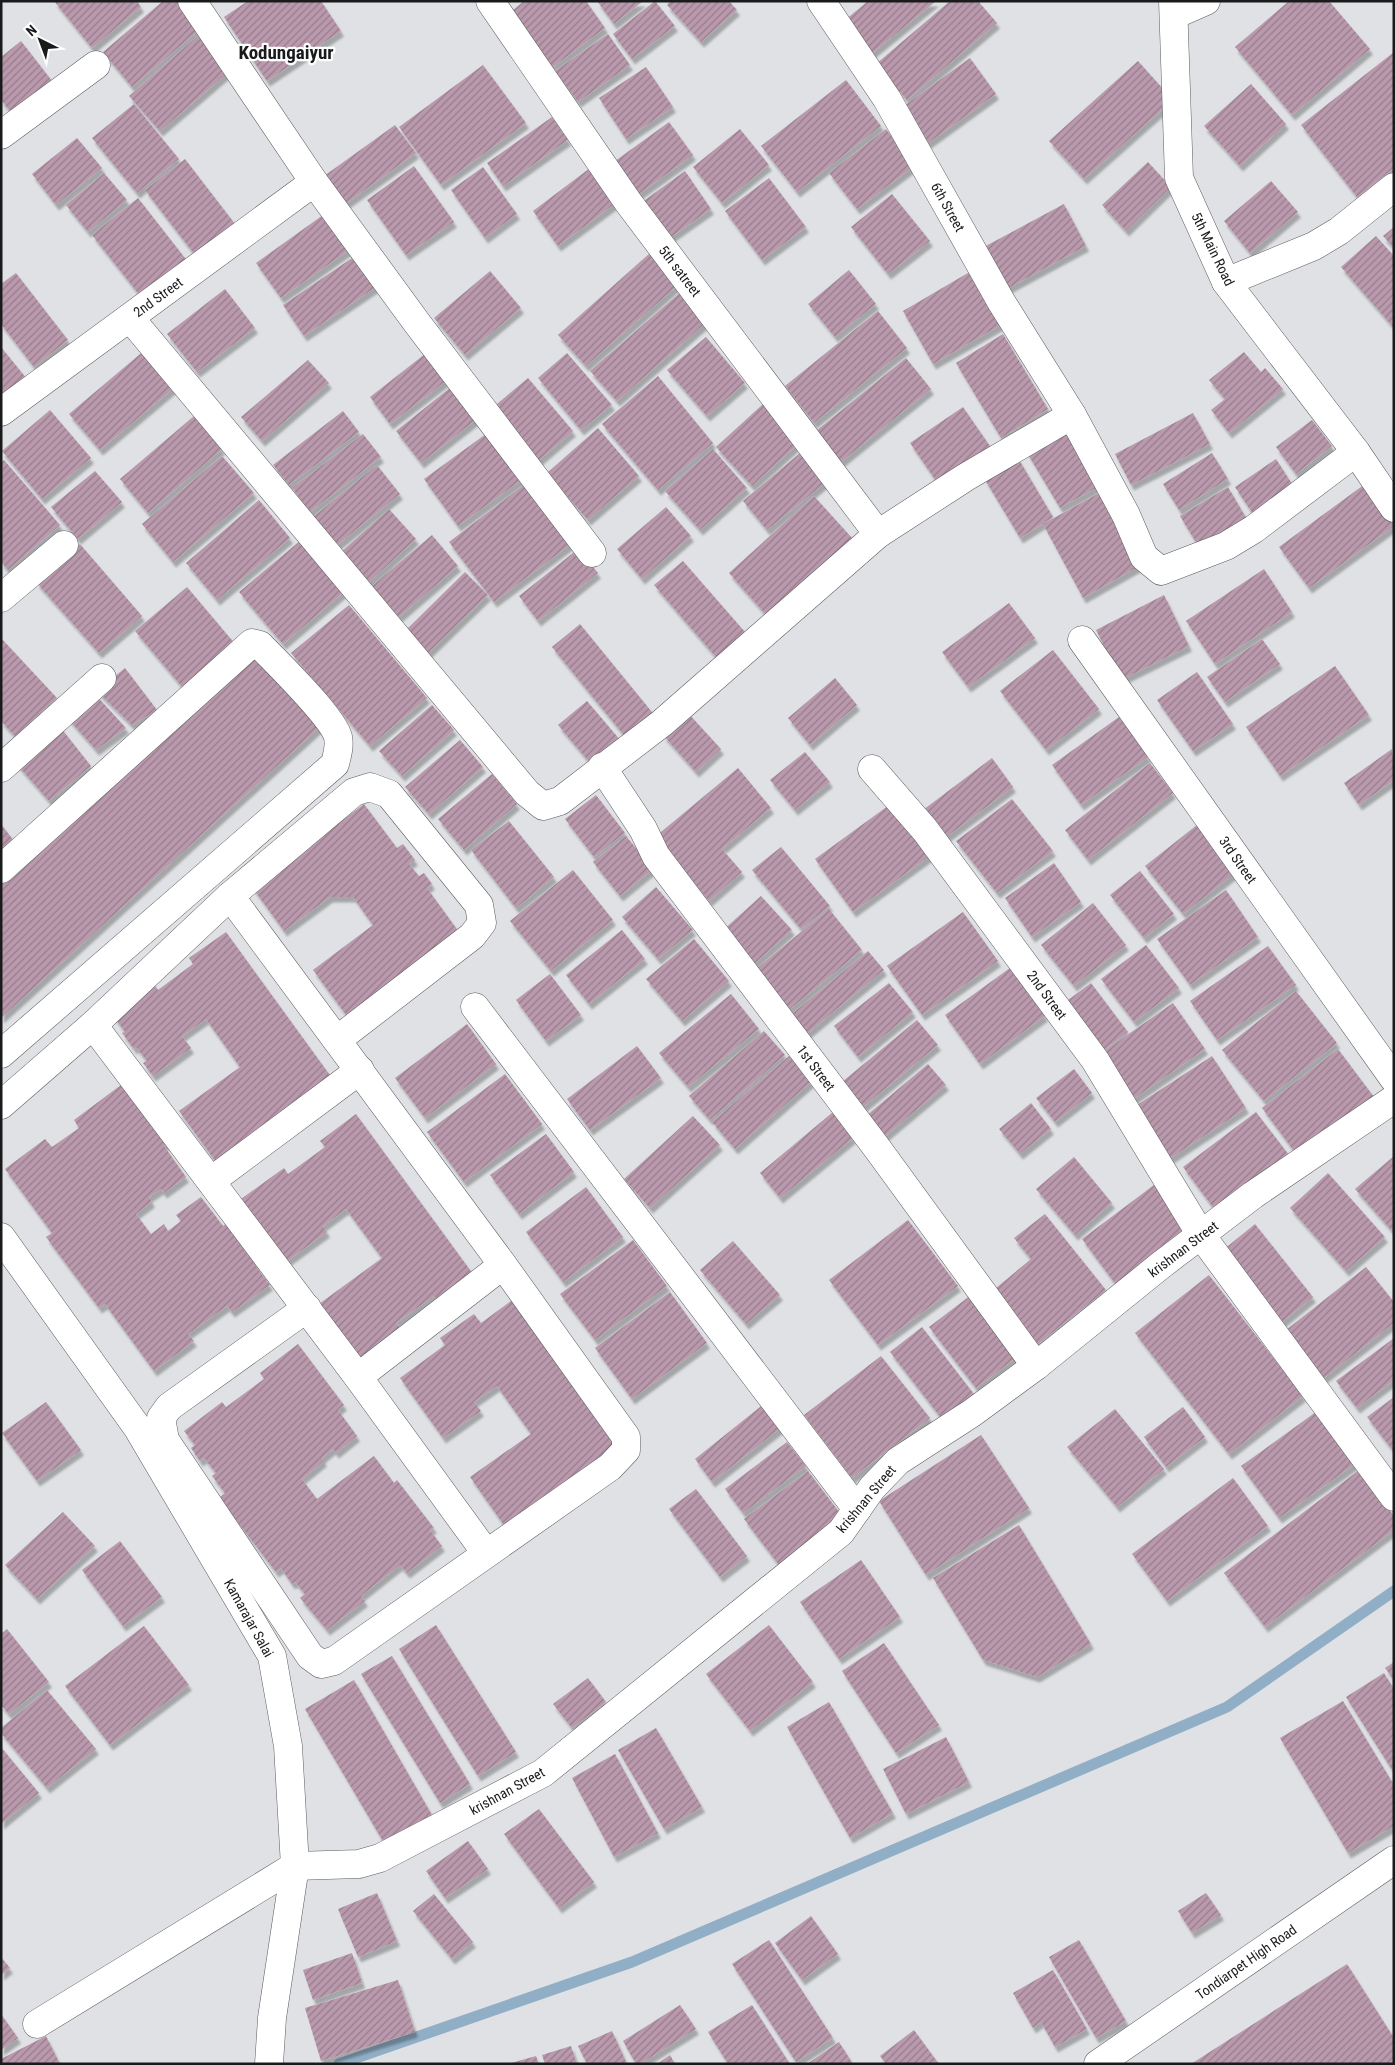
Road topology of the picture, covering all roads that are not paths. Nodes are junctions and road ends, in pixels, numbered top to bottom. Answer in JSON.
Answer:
{"nodes":[{"id":1,"x":192,"y":1,"type":"edge"},
{"id":2,"x":490,"y":1,"type":"edge"},
{"id":3,"x":821,"y":1,"type":"edge"},
{"id":4,"x":1206,"y":1,"type":"edge"},
{"id":5,"x":1174,"y":8,"type":"edge"},
{"id":6,"x":96,"y":65,"type":"dead end"},
{"id":7,"x":6,"y":123,"type":"edge"},
{"id":8,"x":314,"y":182,"type":"junction"},
{"id":9,"x":1394,"y":187,"type":"edge"},
{"id":10,"x":1226,"y":282,"type":"junction"},
{"id":11,"x":130,"y":318,"type":"junction"},
{"id":12,"x":1,"y":412,"type":"edge"},
{"id":13,"x":1072,"y":415,"type":"junction"},
{"id":14,"x":1356,"y":452,"type":"junction"},
{"id":15,"x":1394,"y":508,"type":"edge"},
{"id":16,"x":878,"y":534,"type":"junction"},
{"id":17,"x":64,"y":545,"type":"dead end"},
{"id":18,"x":592,"y":554,"type":"dead end"},
{"id":19,"x":1,"y":598,"type":"edge"},
{"id":20,"x":1082,"y":640,"type":"dead end"},
{"id":21,"x":102,"y":678,"type":"dead end"},
{"id":22,"x":602,"y":767,"type":"junction"},
{"id":23,"x":1,"y":768,"type":"edge"},
{"id":24,"x":872,"y":770,"type":"dead end"},
{"id":25,"x":1,"y":869,"type":"edge"},
{"id":26,"x":230,"y":896,"type":"junction"},
{"id":27,"x":475,"y":1007,"type":"dead end"},
{"id":28,"x":93,"y":1025,"type":"junction"},
{"id":29,"x":337,"y":1040,"type":"junction"},
{"id":30,"x":1,"y":1054,"type":"edge"},
{"id":31,"x":360,"y":1070,"type":"junction"},
{"id":32,"x":1394,"y":1079,"type":"edge"},
{"id":33,"x":1394,"y":1099,"type":"edge"},
{"id":34,"x":1,"y":1105,"type":"edge"},
{"id":35,"x":211,"y":1181,"type":"junction"},
{"id":36,"x":1201,"y":1235,"type":"junction"},
{"id":37,"x":1,"y":1237,"type":"edge"},
{"id":38,"x":504,"y":1265,"type":"junction"},
{"id":39,"x":307,"y":1308,"type":"junction"},
{"id":40,"x":1036,"y":1366,"type":"junction"},
{"id":41,"x":358,"y":1376,"type":"junction"},
{"id":42,"x":1394,"y":1497,"type":"edge"},
{"id":43,"x":857,"y":1509,"type":"junction"},
{"id":44,"x":486,"y":1553,"type":"junction"},
{"id":45,"x":1394,"y":1860,"type":"edge"},
{"id":46,"x":295,"y":1866,"type":"junction"},
{"id":47,"x":37,"y":2024,"type":"dead end"},
{"id":48,"x":269,"y":2064,"type":"edge"},
{"id":49,"x":1098,"y":2064,"type":"edge"}],
"edges":[{"from":1,"to":8,"type":"street"},
{"from":2,"to":16,"type":"street","name":"5th satreet"},
{"from":3,"to":13,"type":"street","name":"6th Street"},
{"from":4,"to":5,"type":"street"},
{"from":5,"to":10,"type":"street","name":"5th Main Road"},
{"from":6,"to":7,"type":"street"},
{"from":8,"to":11,"type":"street","name":"2nd Street"},
{"from":8,"to":18,"type":"street"},
{"from":9,"to":10,"type":"street"},
{"from":10,"to":14,"type":"street","name":"5th Main Road"},
{"from":11,"to":12,"type":"street","name":"2nd Street"},
{"from":11,"to":22,"type":"street"},
{"from":13,"to":14,"type":"street","name":"6th Street"},
{"from":13,"to":16,"type":"street"},
{"from":14,"to":15,"type":"street","name":"5th Main Road"},
{"from":16,"to":22,"type":"street"},
{"from":17,"to":19,"type":"street"},
{"from":20,"to":32,"type":"street","name":"3rd Street"},
{"from":21,"to":23,"type":"street"},
{"from":22,"to":40,"type":"street","name":"1st Street"},
{"from":24,"to":36,"type":"street","name":"2nd Street"},
{"from":25,"to":30,"type":"street"},
{"from":26,"to":28,"type":"street"},
{"from":26,"to":29,"type":"street"},
{"from":26,"to":29,"type":"street"},
{"from":27,"to":43,"type":"street"},
{"from":28,"to":34,"type":"street"},
{"from":28,"to":35,"type":"street"},
{"from":29,"to":31,"type":"street"},
{"from":31,"to":35,"type":"street"},
{"from":31,"to":38,"type":"street"},
{"from":33,"to":36,"type":"street","name":"krishnan Street"},
{"from":35,"to":39,"type":"street"},
{"from":36,"to":40,"type":"street","name":"krishnan Street"},
{"from":36,"to":42,"type":"street","name":"2nd Street"},
{"from":37,"to":46,"type":"street","name":"Kamarajar Salai"},
{"from":38,"to":41,"type":"street"},
{"from":38,"to":44,"type":"street"},
{"from":39,"to":41,"type":"street"},
{"from":39,"to":44,"type":"street"},
{"from":40,"to":43,"type":"street","name":"krishnan Street"},
{"from":41,"to":44,"type":"street"},
{"from":43,"to":46,"type":"street","name":"krishnan Street"},
{"from":45,"to":49,"type":"street","name":"Tondiarpet High Road"},
{"from":46,"to":47,"type":"street"},
{"from":46,"to":48,"type":"street","name":"Kamarajar Salai"}]}
